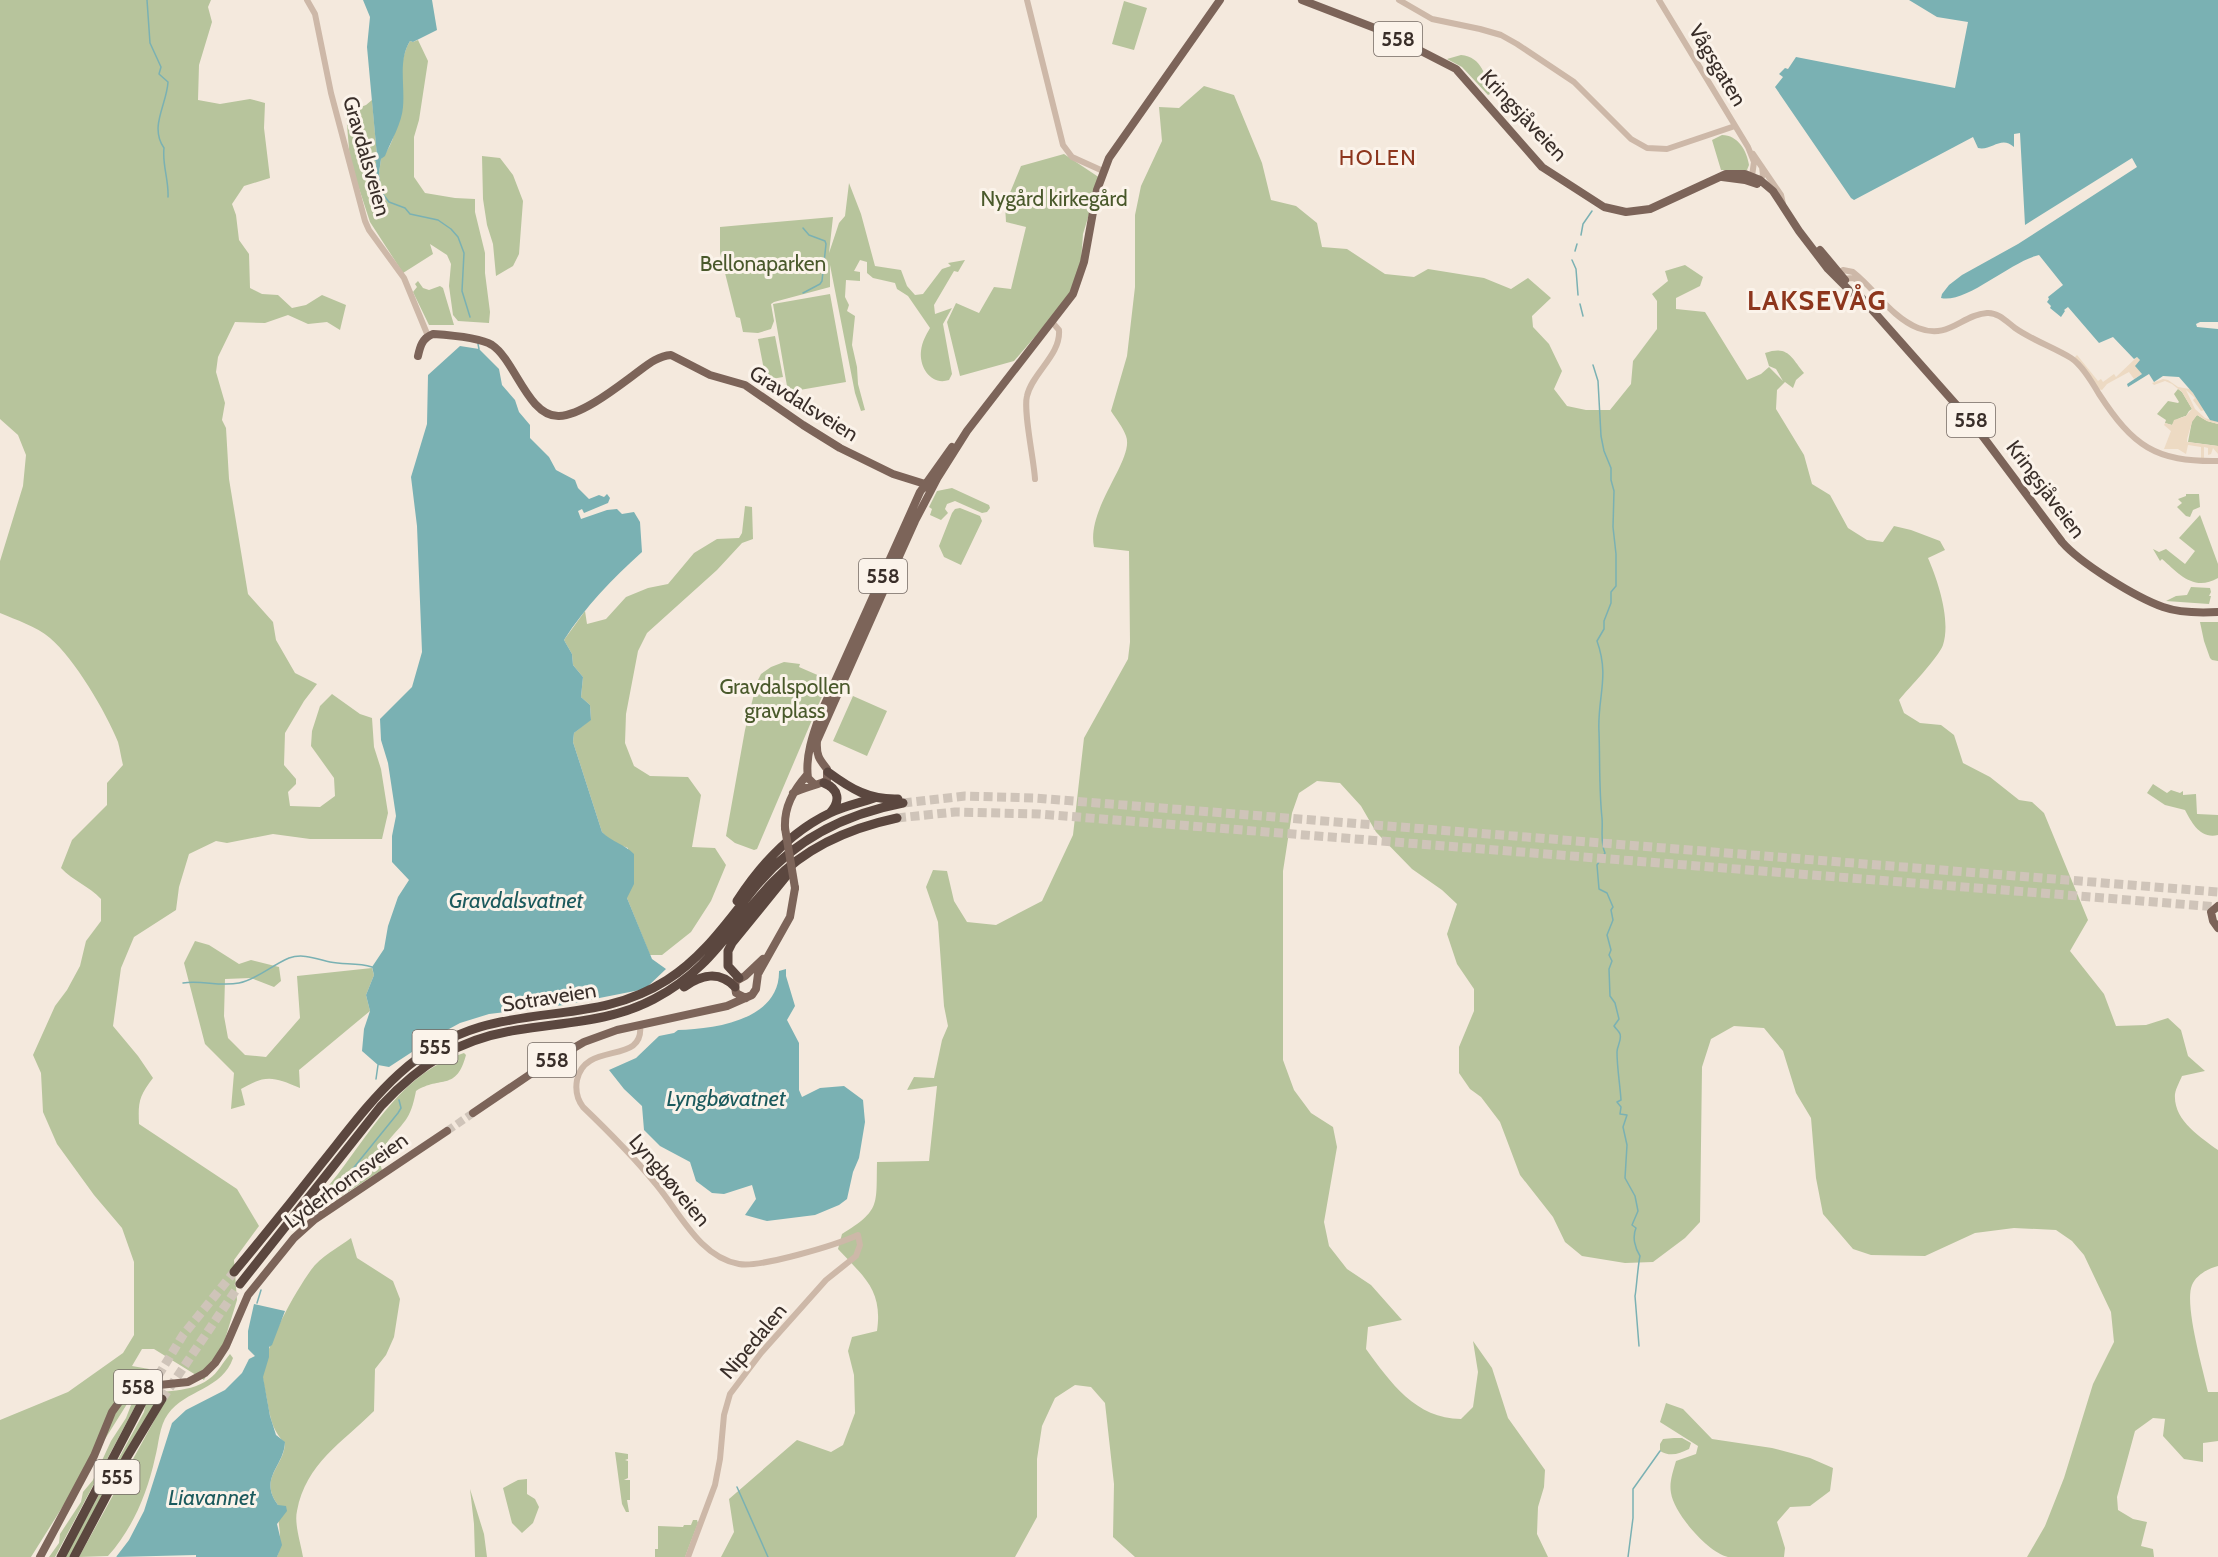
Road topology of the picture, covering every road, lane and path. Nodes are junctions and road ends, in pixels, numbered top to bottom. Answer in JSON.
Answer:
{"nodes":[{"id":1,"x":307,"y":0,"type":"edge"},
{"id":2,"x":1027,"y":0,"type":"edge"},
{"id":3,"x":1220,"y":0,"type":"edge"},
{"id":4,"x":1302,"y":0,"type":"edge"},
{"id":5,"x":1399,"y":0,"type":"edge"},
{"id":6,"x":1659,"y":0,"type":"edge"},
{"id":7,"x":1735,"y":126,"type":"junction"},
{"id":8,"x":1748,"y":147,"type":"junction"},
{"id":9,"x":1762,"y":167,"type":"junction"},
{"id":10,"x":1103,"y":171,"type":"junction"},
{"id":11,"x":1755,"y":180,"type":"junction"},
{"id":12,"x":1785,"y":210,"type":"junction"},
{"id":13,"x":1839,"y":276,"type":"junction"},
{"id":14,"x":1052,"y":322,"type":"junction"},
{"id":15,"x":429,"y":336,"type":"junction"},
{"id":16,"x":418,"y":356,"type":"dead end"},
{"id":17,"x":967,"y":431,"type":"junction"},
{"id":18,"x":2218,"y":461,"type":"edge"},
{"id":19,"x":893,"y":474,"type":"junction"},
{"id":20,"x":1035,"y":479,"type":"dead end"},
{"id":21,"x":925,"y":484,"type":"junction"},
{"id":22,"x":930,"y":491,"type":"junction"},
{"id":23,"x":920,"y":492,"type":"junction"},
{"id":24,"x":2218,"y":612,"type":"edge"},
{"id":25,"x":822,"y":764,"type":"junction"},
{"id":26,"x":808,"y":772,"type":"junction"},
{"id":27,"x":828,"y":772,"type":"junction"},
{"id":28,"x":819,"y":783,"type":"junction"},
{"id":29,"x":793,"y":793,"type":"junction"},
{"id":30,"x":874,"y":798,"type":"junction"},
{"id":31,"x":830,"y":813,"type":"junction"},
{"id":32,"x":897,"y":818,"type":"tunnel mouth"},
{"id":33,"x":817,"y":847,"type":"junction"},
{"id":34,"x":2216,"y":907,"type":"edge"},
{"id":35,"x":2218,"y":928,"type":"edge"},
{"id":36,"x":712,"y":941,"type":"junction"},
{"id":37,"x":774,"y":947,"type":"junction"},
{"id":38,"x":738,"y":983,"type":"junction"},
{"id":39,"x":756,"y":985,"type":"junction"},
{"id":40,"x":746,"y":998,"type":"junction"},
{"id":41,"x":638,"y":1007,"type":"junction"},
{"id":42,"x":718,"y":1008,"type":"junction"},
{"id":43,"x":640,"y":1025,"type":"junction"},
{"id":44,"x":473,"y":1113,"type":"tunnel mouth"},
{"id":45,"x":447,"y":1131,"type":"tunnel mouth"},
{"id":46,"x":858,"y":1236,"type":"joint"},
{"id":47,"x":234,"y":1272,"type":"tunnel mouth"},
{"id":48,"x":240,"y":1284,"type":"tunnel mouth"},
{"id":49,"x":144,"y":1398,"type":"tunnel mouth"},
{"id":50,"x":162,"y":1399,"type":"tunnel mouth"},
{"id":51,"x":40,"y":1557,"type":"edge"},
{"id":52,"x":61,"y":1557,"type":"edge"},
{"id":53,"x":74,"y":1557,"type":"edge"},
{"id":54,"x":688,"y":1557,"type":"edge"}],
"edges":[{"from":1,"to":15,"type":"street","name":"Gravdalsveien"},
{"from":2,"to":10,"type":"street"},
{"from":3,"to":10,"type":"main road","number":"558"},
{"from":4,"to":11,"type":"main road","name":"Kringsjåveien","number":"558"},
{"from":5,"to":7,"type":"street"},
{"from":6,"to":7,"type":"street","name":"Vågsgaten"},
{"from":7,"to":8,"type":"street","name":"Vågsgaten"},
{"from":8,"to":9,"type":"street","name":"Vågsgaten"},
{"from":8,"to":11,"type":"street","name":"Vågsgaten"},
{"from":9,"to":11,"type":"street"},
{"from":9,"to":12,"type":"street","name":"Vågsgaten"},
{"from":10,"to":14,"type":"main road","number":"558"},
{"from":11,"to":12,"type":"main road","name":"Kringsjåveien","number":"558"},
{"from":12,"to":13,"type":"main road","name":"Kringsjåveien","number":"558"},
{"from":13,"to":18,"type":"street"},
{"from":13,"to":24,"type":"main road","name":"Kringsjåveien","number":"558"},
{"from":14,"to":17,"type":"main road","number":"558"},
{"from":14,"to":20,"type":"street"},
{"from":15,"to":16,"type":"main road"},
{"from":15,"to":19,"type":"main road","name":"Gravdalsveien"},
{"from":17,"to":21,"type":"main road","number":"558"},
{"from":17,"to":22,"type":"main road","number":"558"},
{"from":19,"to":21,"type":"main road","name":"Gravdalsveien"},
{"from":19,"to":23,"type":"main road","name":"Gravdalsveien"},
{"from":21,"to":22,"type":"main road"},
{"from":21,"to":23,"type":"main road","number":"558"},
{"from":22,"to":23,"type":"main road"},
{"from":22,"to":25,"type":"main road","number":"558"},
{"from":23,"to":26,"type":"main road","number":"558"},
{"from":25,"to":26,"type":"main road"},
{"from":25,"to":27,"type":"main road"},
{"from":26,"to":28,"type":"main road"},
{"from":26,"to":29,"type":"main road"},
{"from":27,"to":28,"type":"main road"},
{"from":27,"to":30,"type":"highway","number":"555"},
{"from":28,"to":29,"type":"main road"},
{"from":28,"to":31,"type":"highway"},
{"from":29,"to":37,"type":"main road","bridge":true},
{"from":30,"to":31,"type":"highway","number":"555"},
{"from":30,"to":36,"type":"highway","name":"Sotraveien","number":"555"},
{"from":31,"to":36,"type":"highway","number":"555"},
{"from":32,"to":33,"type":"highway","name":"Sotraveien","number":"555"},
{"from":33,"to":38,"type":"highway","number":"555"},
{"from":33,"to":41,"type":"highway","name":"Sotraveien","number":"555"},
{"from":34,"to":35,"type":"main road"},
{"from":36,"to":47,"type":"highway","name":"Sotraveien","number":"555"},
{"from":37,"to":38,"type":"main road"},
{"from":37,"to":39,"type":"main road"},
{"from":38,"to":39,"type":"main road"},
{"from":38,"to":40,"type":"main road"},
{"from":38,"to":41,"type":"highway","number":"555"},
{"from":38,"to":42,"type":"main road"},
{"from":39,"to":40,"type":"main road"},
{"from":40,"to":42,"type":"main road","number":"558"},
{"from":41,"to":48,"type":"highway","name":"Sotraveien","number":"555"},
{"from":42,"to":43,"type":"main road","number":"558"},
{"from":43,"to":44,"type":"main road","number":"558"},
{"from":43,"to":46,"type":"street","name":"Lyngbøveien"},
{"from":45,"to":51,"type":"main road","name":"Lyderhornsveien","number":"558"},
{"from":46,"to":54,"type":"street","name":"Nipedalen"},
{"from":49,"to":52,"type":"highway","number":"555"},
{"from":50,"to":53,"type":"highway","number":"555"}]}
